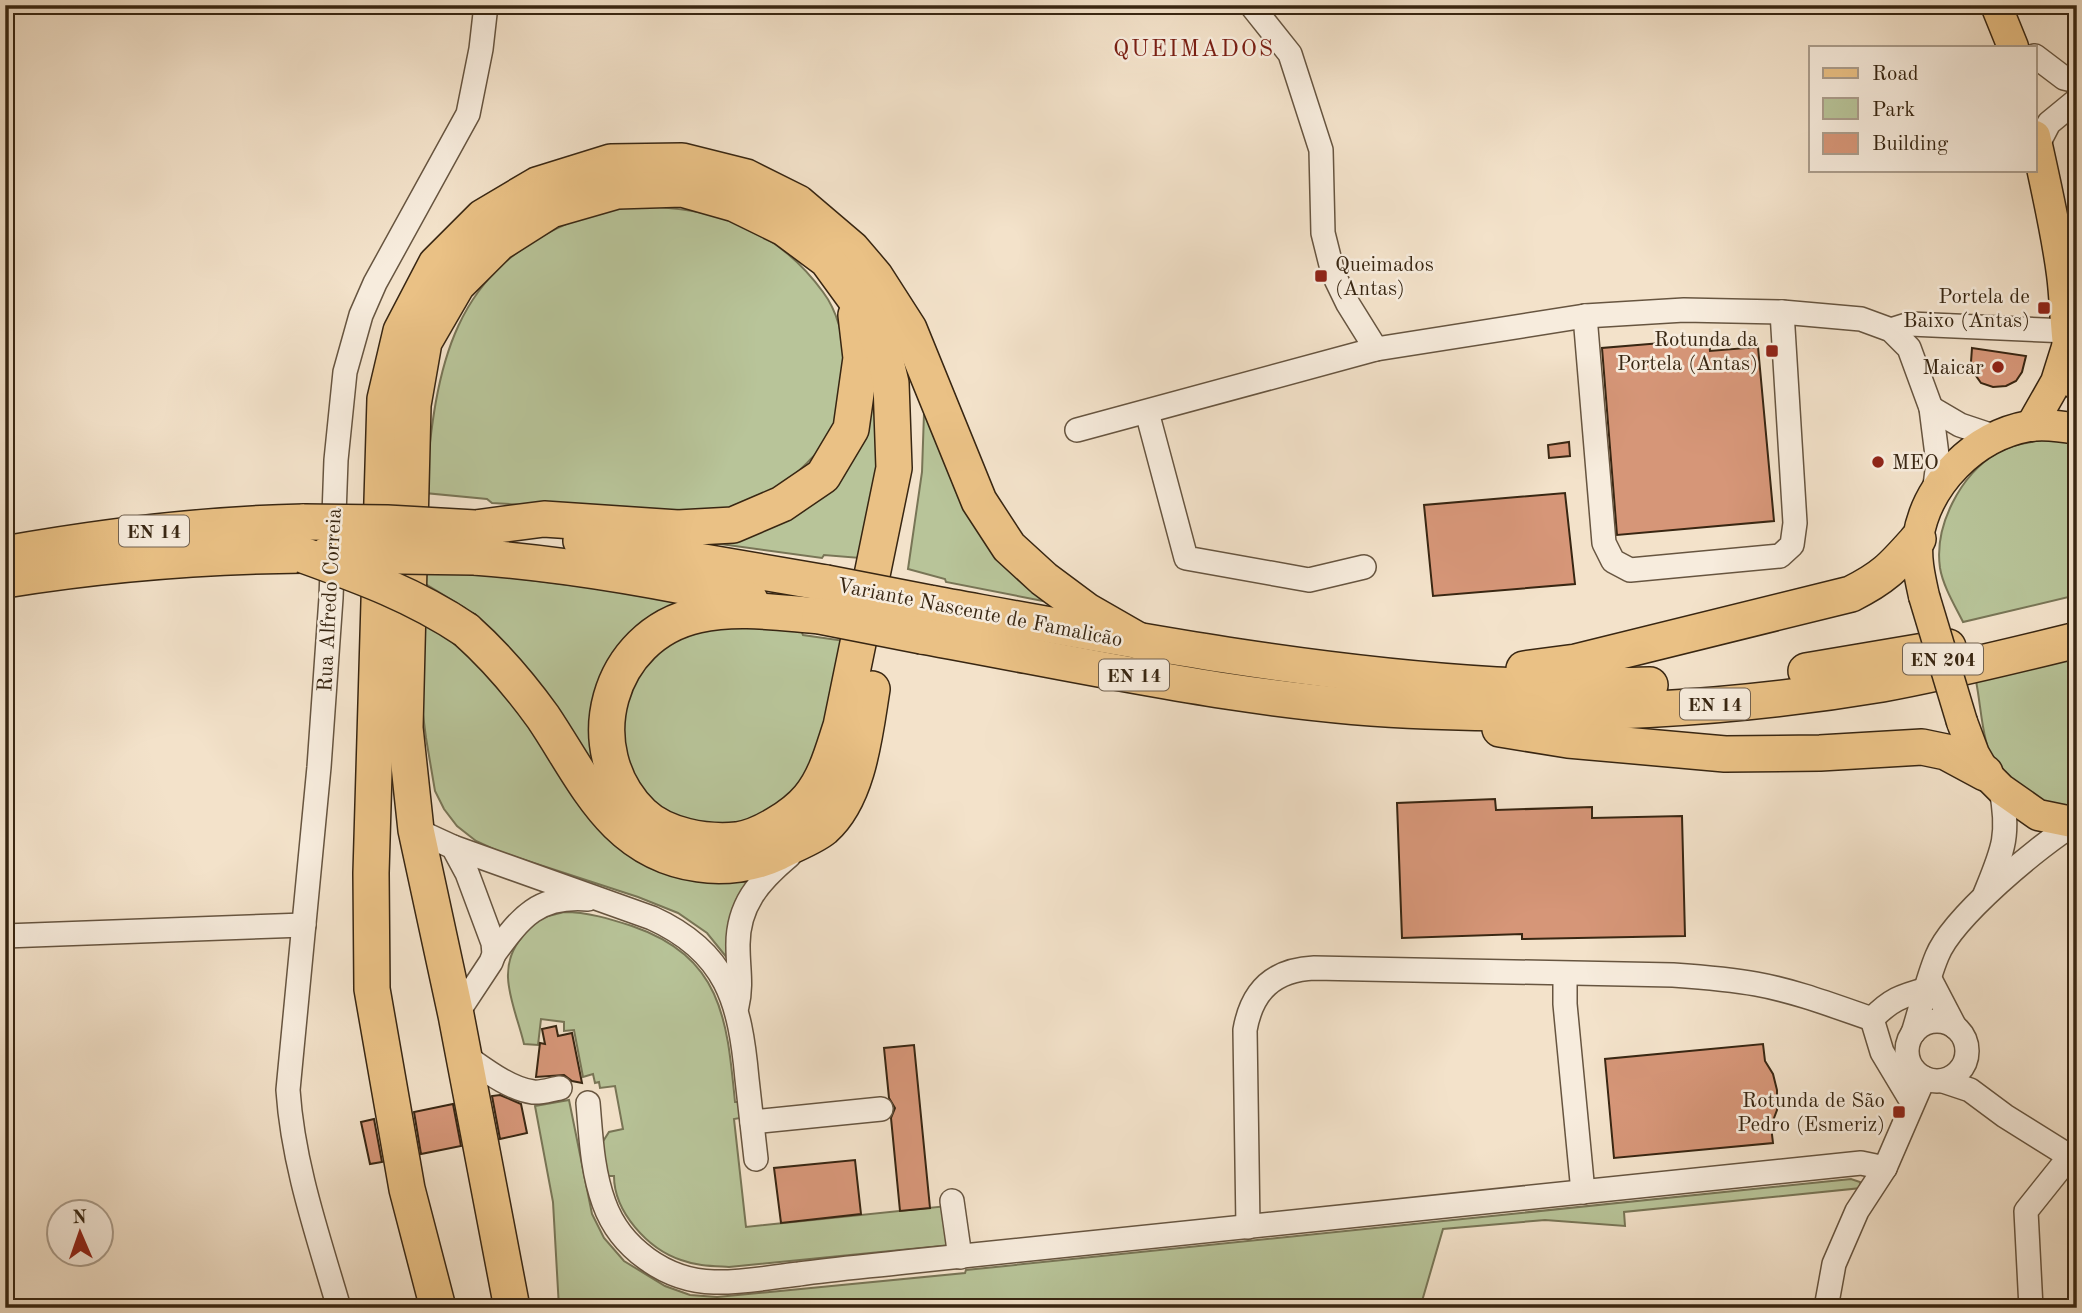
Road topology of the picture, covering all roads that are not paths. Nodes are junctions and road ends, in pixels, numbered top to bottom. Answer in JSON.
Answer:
{"nodes":[{"id":1,"x":486,"y":5,"type":"edge"},
{"id":2,"x":1251,"y":5,"type":"edge"},
{"id":3,"x":1996,"y":5,"type":"edge"},
{"id":4,"x":2019,"y":46,"type":"edge"},
{"id":5,"x":2036,"y":59,"type":"edge"},
{"id":6,"x":2077,"y":81,"type":"edge"},
{"id":7,"x":2077,"y":100,"type":"edge"},
{"id":8,"x":2036,"y":141,"type":"edge"},
{"id":9,"x":863,"y":284,"type":"junction"},
{"id":10,"x":1782,"y":312,"type":"junction"},
{"id":11,"x":1585,"y":316,"type":"junction"},
{"id":12,"x":1891,"y":330,"type":"junction"},
{"id":13,"x":2068,"y":339,"type":"junction"},
{"id":14,"x":1376,"y":349,"type":"junction"},
{"id":15,"x":2077,"y":385,"type":"edge"},
{"id":16,"x":1931,"y":408,"type":"junction"},
{"id":17,"x":1147,"y":412,"type":"junction"},
{"id":18,"x":2031,"y":426,"type":"junction"},
{"id":19,"x":2077,"y":429,"type":"edge"},
{"id":20,"x":1077,"y":430,"type":"dead end"},
{"id":21,"x":1996,"y":437,"type":"junction"},
{"id":22,"x":1934,"y":493,"type":"junction"},
{"id":23,"x":304,"y":539,"type":"junction"},
{"id":24,"x":1918,"y":539,"type":"junction"},
{"id":25,"x":474,"y":542,"type":"junction"},
{"id":26,"x":5,"y":554,"type":"edge"},
{"id":27,"x":1364,"y":567,"type":"dead end"},
{"id":28,"x":5,"y":580,"type":"edge"},
{"id":29,"x":823,"y":599,"type":"junction"},
{"id":30,"x":2077,"y":615,"type":"edge"},
{"id":31,"x":925,"y":619,"type":"junction"},
{"id":32,"x":2077,"y":640,"type":"edge"},
{"id":33,"x":1141,"y":642,"type":"junction"},
{"id":34,"x":1404,"y":678,"type":"junction"},
{"id":35,"x":1348,"y":705,"type":"junction"},
{"id":36,"x":1993,"y":781,"type":"junction"},
{"id":37,"x":2076,"y":823,"type":"edge"},
{"id":38,"x":824,"y":828,"type":"junction"},
{"id":39,"x":416,"y":830,"type":"junction"},
{"id":40,"x":453,"y":847,"type":"junction"},
{"id":41,"x":1984,"y":898,"type":"junction"},
{"id":42,"x":609,"y":901,"type":"junction"},
{"id":43,"x":304,"y":925,"type":"junction"},
{"id":44,"x":5,"y":936,"type":"edge"},
{"id":45,"x":494,"y":954,"type":"junction"},
{"id":46,"x":1565,"y":974,"type":"junction"},
{"id":47,"x":1928,"y":984,"type":"junction"},
{"id":48,"x":737,"y":1009,"type":"junction"},
{"id":49,"x":456,"y":1016,"type":"junction"},
{"id":50,"x":1872,"y":1019,"type":"junction"},
{"id":51,"x":1955,"y":1027,"type":"junction"},
{"id":52,"x":1913,"y":1033,"type":"junction"},
{"id":53,"x":464,"y":1055,"type":"junction"},
{"id":54,"x":1967,"y":1058,"type":"junction"},
{"id":55,"x":1933,"y":1080,"type":"junction"},
{"id":56,"x":560,"y":1088,"type":"dead end"},
{"id":57,"x":1909,"y":1097,"type":"dead end"},
{"id":58,"x":588,"y":1103,"type":"dead end"},
{"id":59,"x":881,"y":1109,"type":"dead end"},
{"id":60,"x":2004,"y":1116,"type":"junction"},
{"id":61,"x":752,"y":1122,"type":"junction"},
{"id":62,"x":2073,"y":1158,"type":"edge"},
{"id":63,"x":756,"y":1159,"type":"dead end"},
{"id":64,"x":1885,"y":1168,"type":"junction"},
{"id":65,"x":1583,"y":1192,"type":"junction"},
{"id":66,"x":952,"y":1201,"type":"dead end"},
{"id":67,"x":1248,"y":1227,"type":"junction"},
{"id":68,"x":960,"y":1257,"type":"junction"},
{"id":69,"x":339,"y":1308,"type":"edge"},
{"id":70,"x":438,"y":1308,"type":"edge"},
{"id":71,"x":512,"y":1308,"type":"edge"},
{"id":72,"x":1826,"y":1308,"type":"edge"},
{"id":73,"x":2031,"y":1308,"type":"edge"}],
"edges":[{"from":1,"to":43,"type":"street","name":"Rua Alfredo Correia"},
{"from":2,"to":14,"type":"street"},
{"from":3,"to":4,"type":"main road"},
{"from":5,"to":6,"type":"street"},
{"from":7,"to":8,"type":"street"},
{"from":8,"to":13,"type":"main road"},
{"from":9,"to":25,"type":"highway"},
{"from":9,"to":29,"type":"highway"},
{"from":9,"to":33,"type":"highway"},
{"from":9,"to":38,"type":"highway"},
{"from":9,"to":39,"type":"highway"},
{"from":9,"to":70,"type":"highway"},
{"from":10,"to":11,"type":"street"},
{"from":10,"to":11,"type":"street"},
{"from":10,"to":12,"type":"street"},
{"from":11,"to":14,"type":"street"},
{"from":12,"to":13,"type":"street"},
{"from":12,"to":16,"type":"street"},
{"from":13,"to":15,"type":"main road"},
{"from":13,"to":18,"type":"main road"},
{"from":14,"to":17,"type":"street"},
{"from":16,"to":21,"type":"street"},
{"from":16,"to":22,"type":"street"},
{"from":17,"to":20,"type":"street"},
{"from":17,"to":27,"type":"street"},
{"from":18,"to":19,"type":"main road","number":"EN 204"},
{"from":18,"to":21,"type":"main road","number":"EN 204"},
{"from":21,"to":22,"type":"main road","number":"EN 204"},
{"from":22,"to":24,"type":"main road","number":"EN 204"},
{"from":23,"to":25,"type":"highway","name":"Variante Nascente de Famalicão","number":"EN 14","bridge":true},
{"from":23,"to":26,"type":"highway","name":"Variante Nascente de Famalicão","number":"EN 14"},
{"from":23,"to":28,"type":"highway","name":"Variante Nascente de Famalicão","number":"EN 14"},
{"from":23,"to":38,"type":"highway","bridge":true},
{"from":24,"to":34,"type":"highway"},
{"from":24,"to":36,"type":"main road","number":"EN 204","bridge":true},
{"from":25,"to":29,"type":"highway","name":"Variante Nascente de Famalicão","number":"EN 14"},
{"from":29,"to":31,"type":"highway","name":"Variante Nascente de Famalicão","number":"EN 14","bridge":true},
{"from":30,"to":34,"type":"highway","name":"Variante Nascente de Famalicão","number":"EN 14"},
{"from":31,"to":33,"type":"highway","name":"Variante Nascente de Famalicão","number":"EN 14"},
{"from":31,"to":35,"type":"highway","name":"Variante Nascente de Famalicão","number":"EN 14"},
{"from":32,"to":35,"type":"highway","name":"Variante Nascente de Famalicão","number":"EN 14"},
{"from":33,"to":34,"type":"highway","name":"Variante Nascente de Famalicão","number":"EN 14"},
{"from":35,"to":36,"type":"highway"},
{"from":36,"to":37,"type":"main road","number":"EN 204"},
{"from":36,"to":41,"type":"street"},
{"from":37,"to":41,"type":"street"},
{"from":38,"to":48,"type":"street"},
{"from":39,"to":40,"type":"street"},
{"from":39,"to":49,"type":"highway"},
{"from":40,"to":42,"type":"street"},
{"from":40,"to":45,"type":"street"},
{"from":41,"to":47,"type":"street"},
{"from":42,"to":45,"type":"street"},
{"from":42,"to":48,"type":"street"},
{"from":43,"to":44,"type":"street"},
{"from":43,"to":69,"type":"street","name":"Rua Alfredo Correia"},
{"from":45,"to":49,"type":"street"},
{"from":46,"to":50,"type":"street"},
{"from":46,"to":65,"type":"street"},
{"from":46,"to":67,"type":"street"},
{"from":47,"to":50,"type":"street"},
{"from":47,"to":51,"type":"street"},
{"from":47,"to":52,"type":"street"},
{"from":48,"to":61,"type":"street"},
{"from":49,"to":53,"type":"highway"},
{"from":50,"to":57,"type":"street"},
{"from":51,"to":52,"type":"street"},
{"from":51,"to":54,"type":"street"},
{"from":52,"to":55,"type":"street"},
{"from":53,"to":56,"type":"street"},
{"from":53,"to":71,"type":"highway"},
{"from":54,"to":55,"type":"street"},
{"from":54,"to":60,"type":"street"},
{"from":55,"to":60,"type":"street"},
{"from":55,"to":64,"type":"street"},
{"from":58,"to":68,"type":"street"},
{"from":59,"to":61,"type":"street"},
{"from":60,"to":62,"type":"street"},
{"from":61,"to":63,"type":"street"},
{"from":62,"to":73,"type":"street"},
{"from":64,"to":65,"type":"street"},
{"from":64,"to":72,"type":"street"},
{"from":65,"to":67,"type":"street"},
{"from":66,"to":68,"type":"street"},
{"from":67,"to":68,"type":"street"}]}
